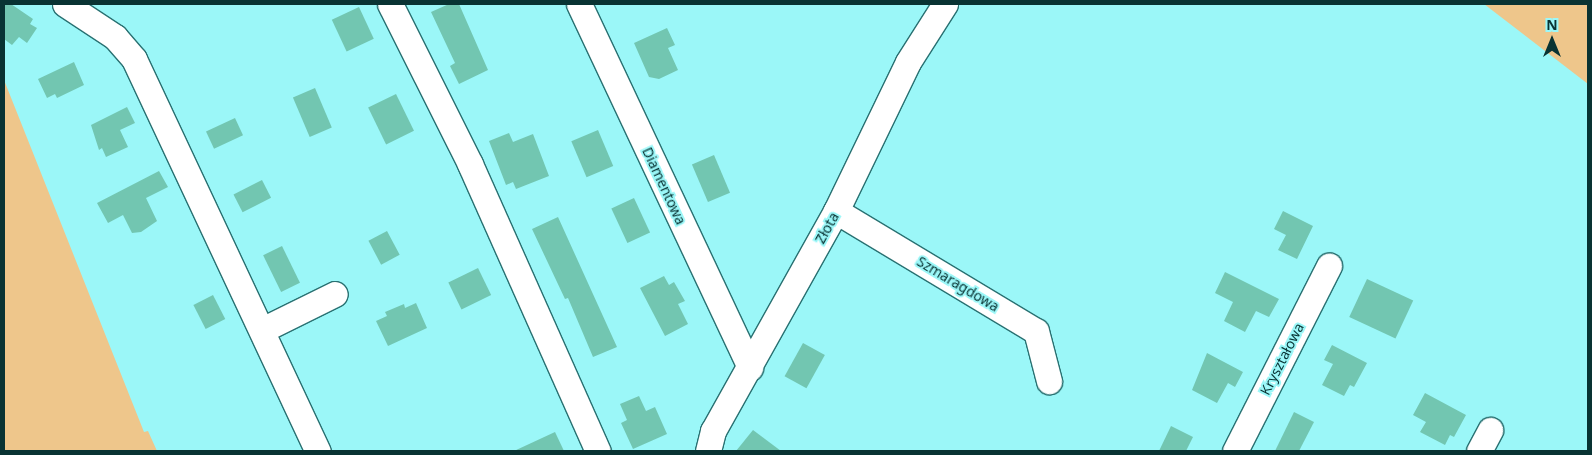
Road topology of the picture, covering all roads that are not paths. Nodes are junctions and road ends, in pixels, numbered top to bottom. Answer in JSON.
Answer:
{"nodes":[{"id":1,"x":65,"y":4,"type":"edge"},
{"id":2,"x":390,"y":4,"type":"edge"},
{"id":3,"x":579,"y":4,"type":"edge"},
{"id":4,"x":944,"y":4,"type":"edge"},
{"id":5,"x":836,"y":211,"type":"junction"},
{"id":6,"x":1329,"y":266,"type":"dead end"},
{"id":7,"x":335,"y":294,"type":"dead end"},
{"id":8,"x":262,"y":330,"type":"junction"},
{"id":9,"x":750,"y":368,"type":"junction"},
{"id":10,"x":1049,"y":381,"type":"dead end"},
{"id":11,"x":318,"y":451,"type":"edge"},
{"id":12,"x":598,"y":451,"type":"edge"},
{"id":13,"x":708,"y":451,"type":"edge"},
{"id":14,"x":1235,"y":451,"type":"edge"}],
"edges":[{"from":1,"to":8,"type":"street"},
{"from":2,"to":12,"type":"street"},
{"from":3,"to":9,"type":"street","name":"Diamentowa"},
{"from":4,"to":5,"type":"street","name":"Złota"},
{"from":5,"to":9,"type":"street","name":"Złota"},
{"from":5,"to":10,"type":"street","name":"Szmaragdowa"},
{"from":6,"to":14,"type":"street","name":"Kryształowa"},
{"from":7,"to":8,"type":"street"},
{"from":8,"to":11,"type":"street"},
{"from":9,"to":13,"type":"street","name":"Złota"}]}
